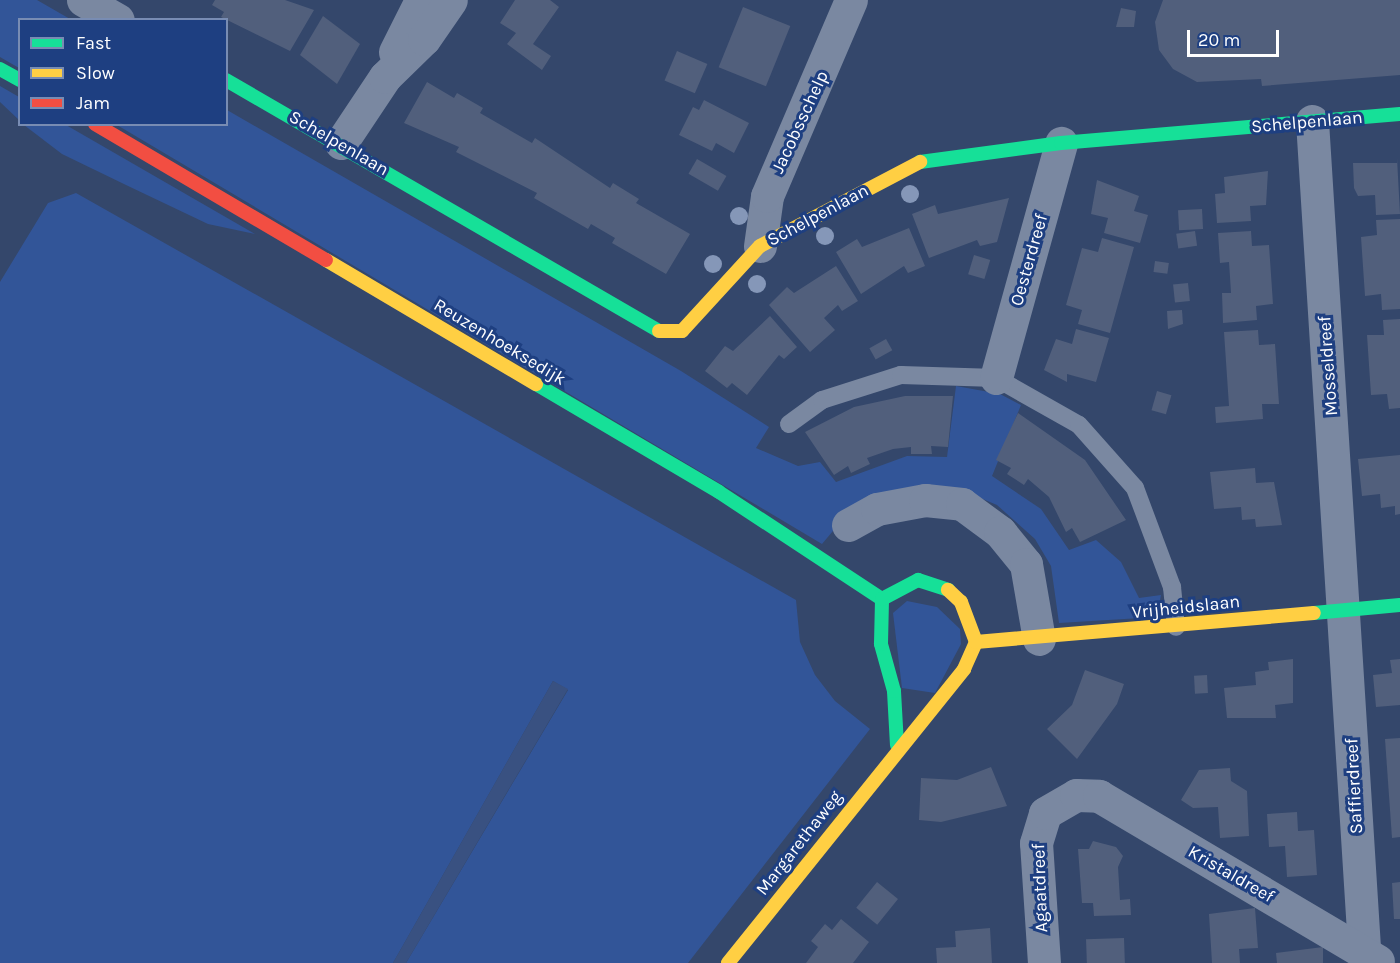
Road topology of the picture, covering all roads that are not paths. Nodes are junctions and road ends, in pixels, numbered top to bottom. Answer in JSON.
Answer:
{"nodes":[{"id":1,"x":83,"y":0,"type":"edge"},
{"id":2,"x":421,"y":0,"type":"edge"},
{"id":3,"x":451,"y":0,"type":"edge"},
{"id":4,"x":851,"y":0,"type":"edge"},
{"id":5,"x":114,"y":18,"type":"edge"},
{"id":6,"x":0,"y":69,"type":"edge"},
{"id":7,"x":385,"y":77,"type":"junction"},
{"id":8,"x":18,"y":79,"type":"edge"},
{"id":9,"x":228,"y":81,"type":"edge"},
{"id":10,"x":1400,"y":114,"type":"edge"},
{"id":11,"x":1311,"y":122,"type":"junction"},
{"id":12,"x":98,"y":126,"type":"edge"},
{"id":13,"x":341,"y":143,"type":"junction"},
{"id":14,"x":1061,"y":143,"type":"junction"},
{"id":15,"x":760,"y":246,"type":"junction"},
{"id":16,"x":996,"y":378,"type":"junction"},
{"id":17,"x":789,"y":424,"type":"dead end"},
{"id":18,"x":848,"y":525,"type":"dead end"},
{"id":19,"x":882,"y":599,"type":"junction"},
{"id":20,"x":1400,"y":605,"type":"edge"},
{"id":21,"x":1344,"y":610,"type":"junction"},
{"id":22,"x":1176,"y":627,"type":"junction"},
{"id":23,"x":1039,"y":639,"type":"junction"},
{"id":24,"x":976,"y":642,"type":"junction"},
{"id":25,"x":897,"y":745,"type":"junction"},
{"id":26,"x":1076,"y":795,"type":"joint"},
{"id":27,"x":1371,"y":960,"type":"edge"},
{"id":28,"x":728,"y":963,"type":"edge"},
{"id":29,"x":1044,"y":963,"type":"edge"}],
"edges":[{"from":1,"to":5,"type":"street"},
{"from":2,"to":7,"type":"street"},
{"from":3,"to":7,"type":"street"},
{"from":4,"to":15,"type":"street","name":"Jacobsschelp"},
{"from":6,"to":8,"type":"street"},
{"from":7,"to":13,"type":"street"},
{"from":9,"to":13,"type":"street","name":"Schelpenlaan"},
{"from":10,"to":11,"type":"street","name":"Schelpenlaan"},
{"from":11,"to":14,"type":"street","name":"Schelpenlaan"},
{"from":11,"to":21,"type":"street","name":"Mosseldreef"},
{"from":12,"to":19,"type":"street","name":"Reuzenhoeksedijk"},
{"from":13,"to":15,"type":"street","name":"Schelpenlaan"},
{"from":14,"to":15,"type":"street","name":"Schelpenlaan"},
{"from":14,"to":16,"type":"street","name":"Oesterdreef"},
{"from":16,"to":17,"type":"lane"},
{"from":16,"to":22,"type":"lane"},
{"from":18,"to":23,"type":"street"},
{"from":19,"to":24,"type":"street"},
{"from":19,"to":25,"type":"street"},
{"from":20,"to":21,"type":"street","name":"Vrijheidslaan"},
{"from":21,"to":22,"type":"street","name":"Vrijheidslaan"},
{"from":21,"to":27,"type":"street","name":"Saffierdreef"},
{"from":22,"to":23,"type":"street","name":"Vrijheidslaan"},
{"from":23,"to":24,"type":"street","name":"Vrijheidslaan"},
{"from":24,"to":25,"type":"street","name":"Margarethaweg"},
{"from":25,"to":28,"type":"street","name":"Margarethaweg"},
{"from":26,"to":27,"type":"street","name":"Kristaldreef"},
{"from":26,"to":29,"type":"street","name":"Agaatdreef"}]}
